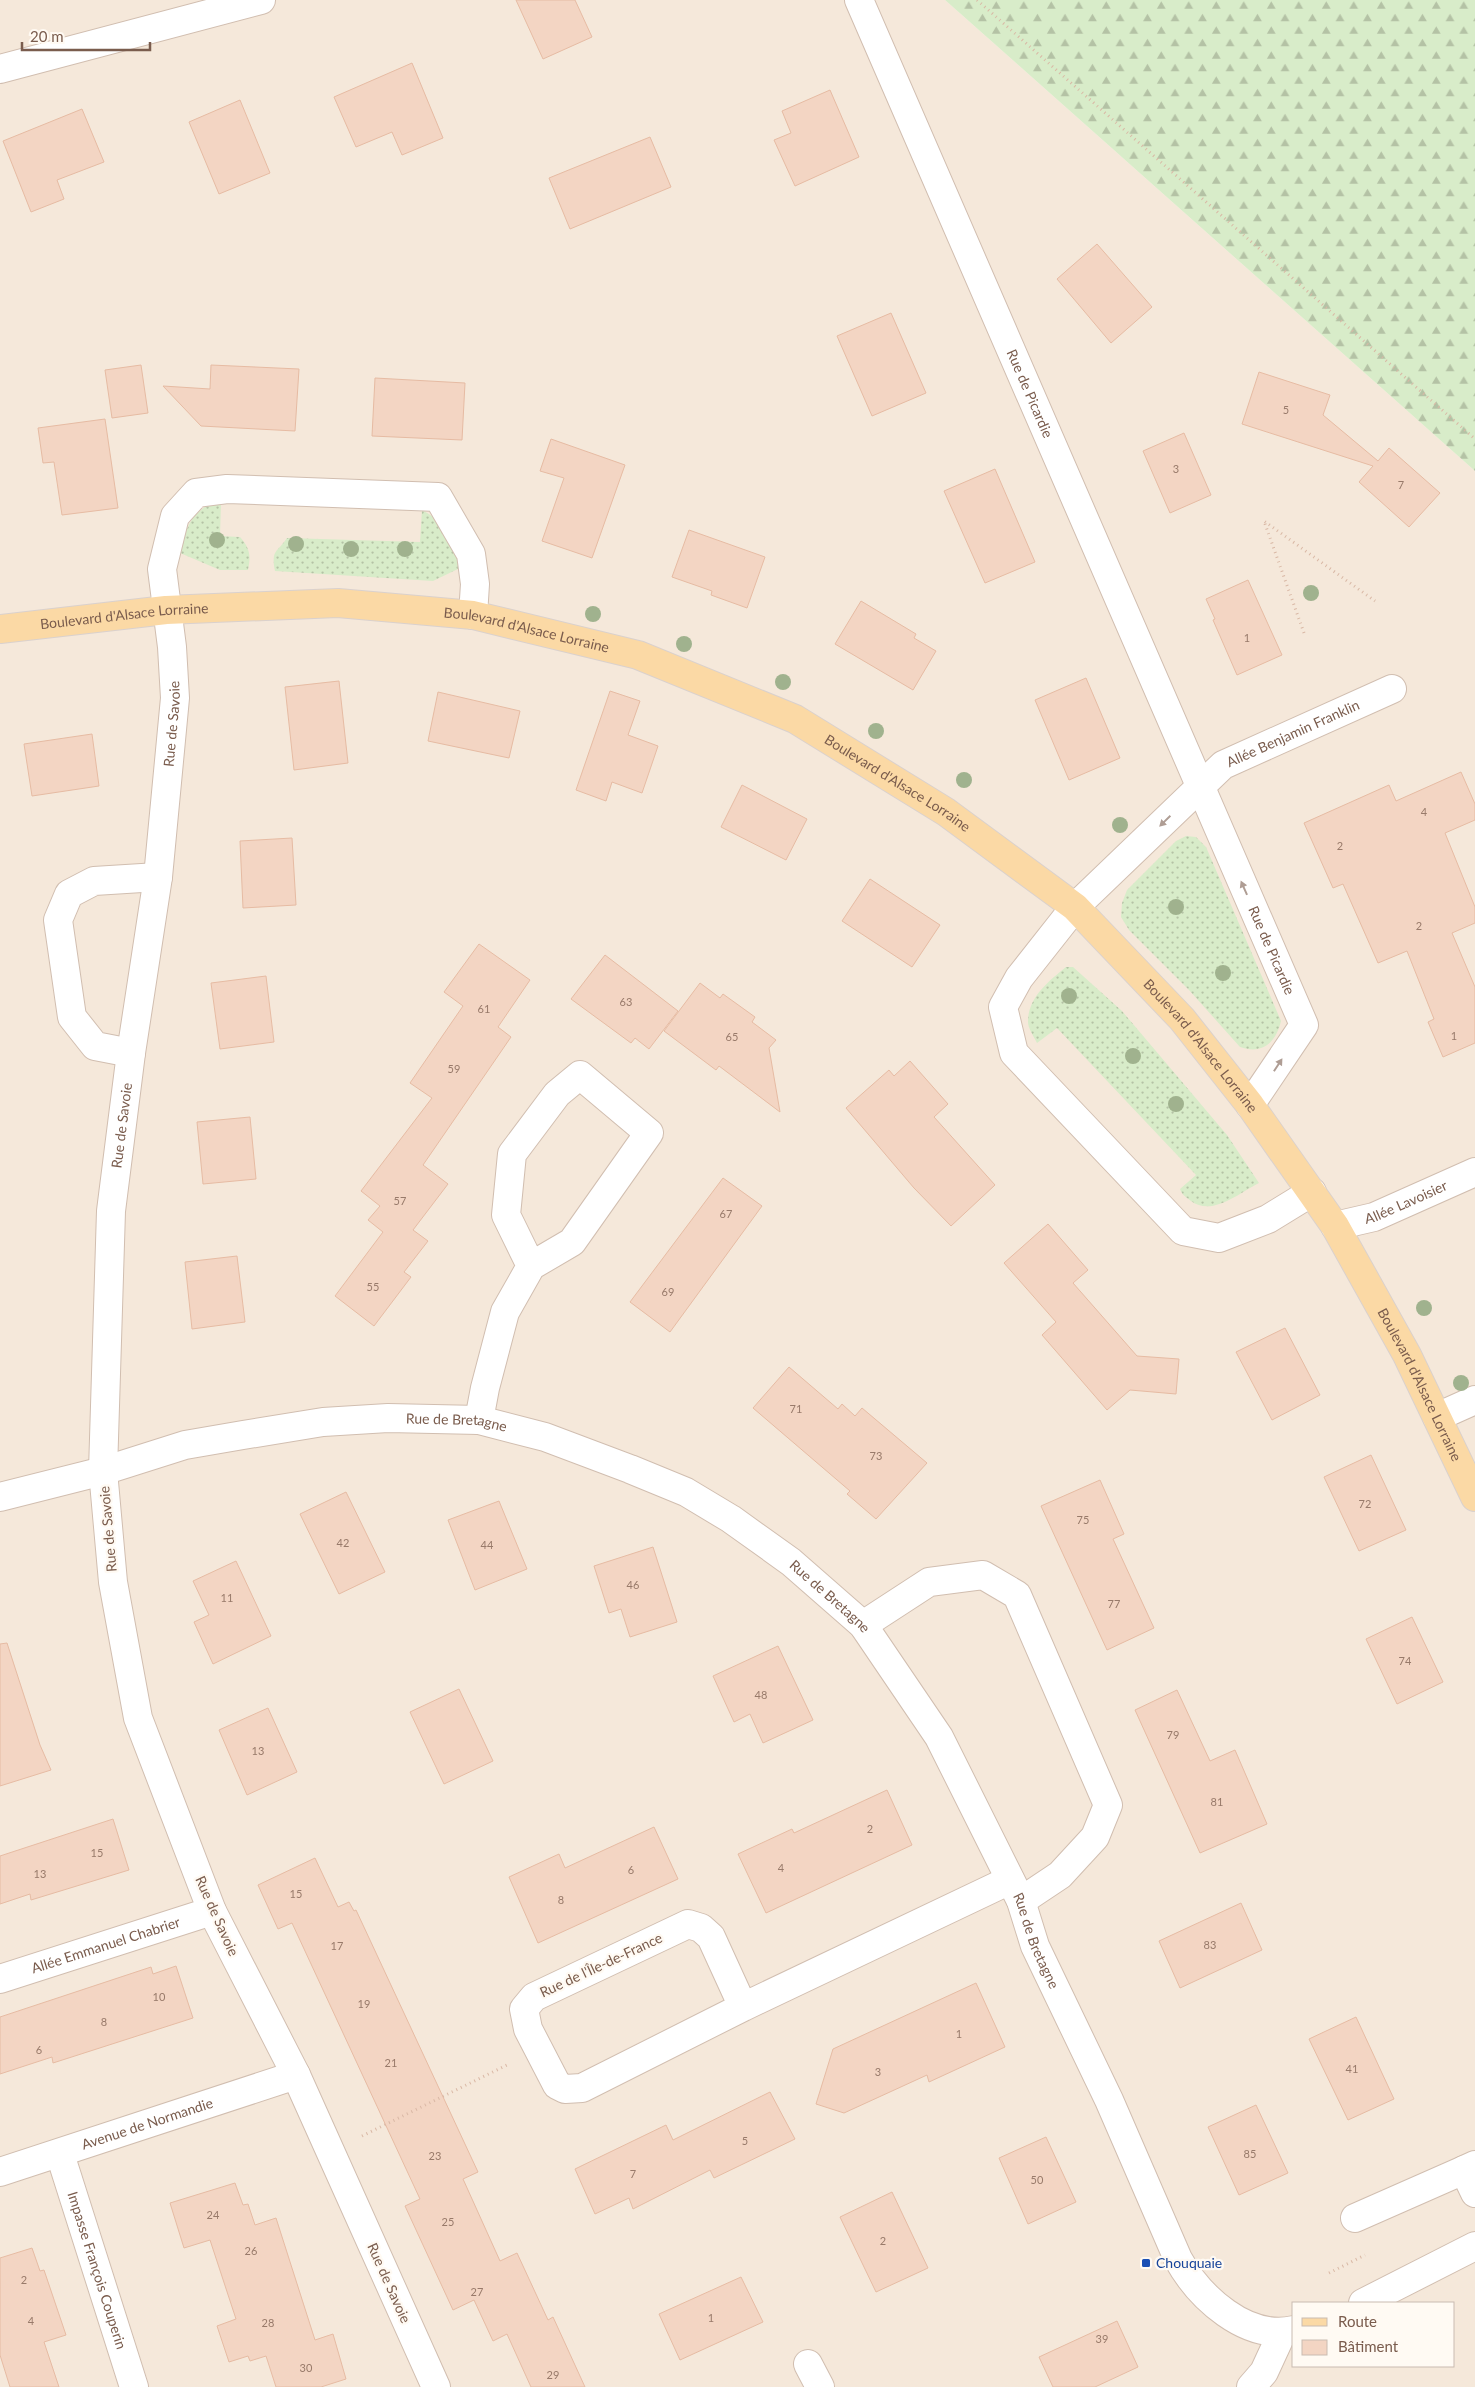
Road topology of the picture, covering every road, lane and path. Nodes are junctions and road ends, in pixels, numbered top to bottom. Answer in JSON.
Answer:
{"nodes":[{"id":1,"x":261,"y":0,"type":"edge"},
{"id":2,"x":859,"y":0,"type":"edge"},
{"id":3,"x":977,"y":0,"type":"edge"},
{"id":4,"x":0,"y":69,"type":"edge"},
{"id":5,"x":1475,"y":440,"type":"edge"},
{"id":6,"x":1375,"y":601,"type":"dead end"},
{"id":7,"x":166,"y":610,"type":"junction"},
{"id":8,"x":473,"y":615,"type":"junction"},
{"id":9,"x":0,"y":629,"type":"edge"},
{"id":10,"x":1304,"y":633,"type":"dead end"},
{"id":11,"x":1392,"y":689,"type":"dead end"},
{"id":12,"x":1200,"y":787,"type":"junction"},
{"id":13,"x":158,"y":877,"type":"junction"},
{"id":14,"x":1075,"y":907,"type":"junction"},
{"id":15,"x":131,"y":1053,"type":"junction"},
{"id":16,"x":1250,"y":1105,"type":"junction"},
{"id":17,"x":1475,"y":1172,"type":"edge"},
{"id":18,"x":1312,"y":1192,"type":"junction"},
{"id":19,"x":1335,"y":1226,"type":"junction"},
{"id":20,"x":531,"y":1266,"type":"junction"},
{"id":21,"x":1475,"y":1400,"type":"edge"},
{"id":22,"x":1437,"y":1417,"type":"junction"},
{"id":23,"x":479,"y":1420,"type":"junction"},
{"id":24,"x":103,"y":1471,"type":"junction"},
{"id":25,"x":0,"y":1497,"type":"edge"},
{"id":26,"x":1475,"y":1497,"type":"edge"},
{"id":27,"x":862,"y":1625,"type":"junction"},
{"id":28,"x":1016,"y":1890,"type":"junction"},
{"id":29,"x":212,"y":1912,"type":"junction"},
{"id":30,"x":0,"y":1979,"type":"edge"},
{"id":31,"x":743,"y":2007,"type":"junction"},
{"id":32,"x":539,"y":2049,"type":"junction"},
{"id":33,"x":296,"y":2075,"type":"junction"},
{"id":34,"x":330,"y":2152,"type":"junction"},
{"id":35,"x":60,"y":2154,"type":"junction"},
{"id":36,"x":0,"y":2172,"type":"edge"},
{"id":37,"x":1471,"y":2176,"type":"edge"},
{"id":38,"x":1356,"y":2218,"type":"dead end"},
{"id":39,"x":1475,"y":2246,"type":"edge"},
{"id":40,"x":1365,"y":2302,"type":"edge"},
{"id":41,"x":1288,"y":2331,"type":"edge"},
{"id":42,"x":134,"y":2387,"type":"edge"},
{"id":43,"x":436,"y":2387,"type":"edge"},
{"id":44,"x":1251,"y":2387,"type":"edge"}],
"edges":[{"from":1,"to":4,"type":"street"},
{"from":2,"to":12,"type":"street","name":"Rue de Picardie"},
{"from":3,"to":5,"type":"path"},
{"from":6,"to":10,"type":"path"},
{"from":7,"to":8,"type":"main road","name":"Boulevard d'Alsace Lorraine"},
{"from":7,"to":8,"type":"street","name":"Rue de Savoie"},
{"from":7,"to":9,"type":"main road","name":"Boulevard d'Alsace Lorraine"},
{"from":7,"to":13,"type":"street","name":"Rue de Savoie"},
{"from":8,"to":14,"type":"main road","name":"Boulevard d'Alsace Lorraine"},
{"from":11,"to":12,"type":"street","name":"Allée Benjamin Franklin"},
{"from":12,"to":14,"type":"street","one_way":true},
{"from":16,"to":12,"type":"street","name":"Rue de Picardie","one_way":true},
{"from":13,"to":15,"type":"street","name":"Rue de Savoie"},
{"from":13,"to":15,"type":"street"},
{"from":14,"to":16,"type":"main road","name":"Boulevard d'Alsace Lorraine"},
{"from":14,"to":18,"type":"street"},
{"from":15,"to":24,"type":"street","name":"Rue de Savoie"},
{"from":16,"to":18,"type":"main road","name":"Boulevard d'Alsace Lorraine"},
{"from":17,"to":19,"type":"street","name":"Allée Lavoisier"},
{"from":18,"to":19,"type":"main road","name":"Boulevard d'Alsace Lorraine"},
{"from":19,"to":22,"type":"main road","name":"Boulevard d'Alsace Lorraine"},
{"from":20,"to":20,"type":"street"},
{"from":20,"to":23,"type":"street"},
{"from":21,"to":22,"type":"street"},
{"from":22,"to":26,"type":"main road","name":"Boulevard d'Alsace Lorraine"},
{"from":23,"to":24,"type":"street","name":"Rue de Bretagne"},
{"from":23,"to":27,"type":"street","name":"Rue de Bretagne"},
{"from":24,"to":25,"type":"street","name":"Rue de Bretagne"},
{"from":24,"to":29,"type":"street","name":"Rue de Savoie"},
{"from":27,"to":28,"type":"street","name":"Rue de Bretagne"},
{"from":27,"to":28,"type":"street","name":"Rue de l'Île-de-France"},
{"from":28,"to":31,"type":"street","name":"Rue de l'Île-de-France"},
{"from":28,"to":41,"type":"street","name":"Rue de Bretagne"},
{"from":29,"to":30,"type":"street","name":"Allée Emmanuel Chabrier"},
{"from":29,"to":33,"type":"street","name":"Rue de Savoie"},
{"from":31,"to":32,"type":"street","name":"Rue de l'Île-de-France"},
{"from":31,"to":32,"type":"street","name":"Rue de l'Île-de-France"},
{"from":32,"to":34,"type":"path"},
{"from":33,"to":34,"type":"street","name":"Rue de Savoie"},
{"from":33,"to":35,"type":"street","name":"Avenue de Normandie"},
{"from":34,"to":43,"type":"street","name":"Rue de Savoie"},
{"from":35,"to":36,"type":"street","name":"Avenue de Normandie"},
{"from":35,"to":42,"type":"street","name":"Impasse François Couperin"},
{"from":37,"to":38,"type":"street"},
{"from":39,"to":40,"type":"street"},
{"from":41,"to":44,"type":"street"}]}
